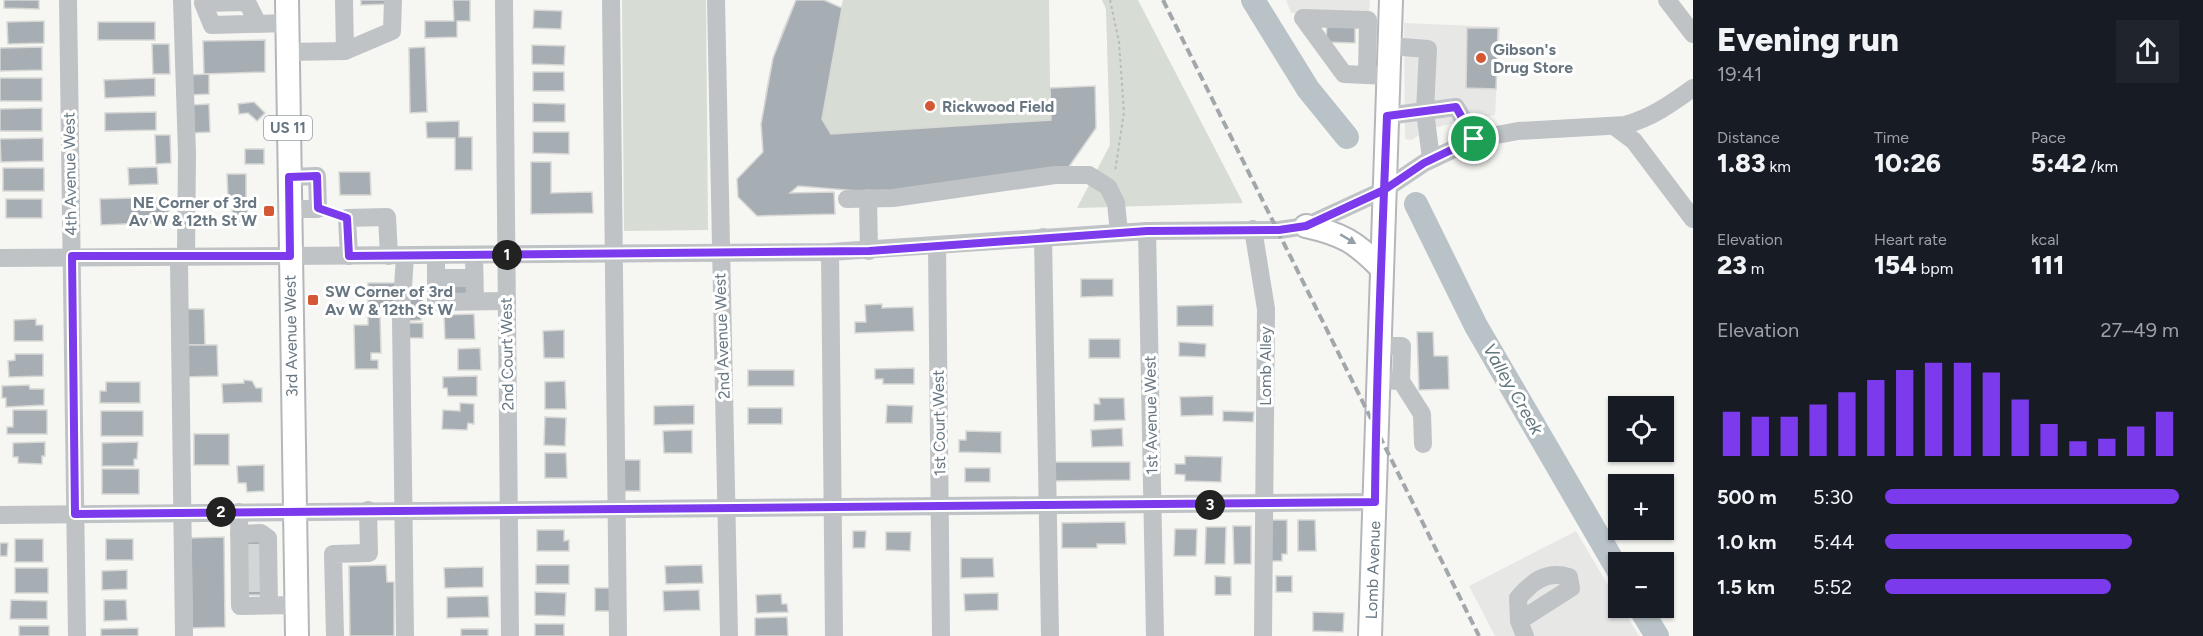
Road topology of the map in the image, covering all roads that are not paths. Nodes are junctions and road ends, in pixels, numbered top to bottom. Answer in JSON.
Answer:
{"nodes":[{"id":1,"x":68,"y":0,"type":"edge"},
{"id":2,"x":182,"y":0,"type":"edge"},
{"id":3,"x":287,"y":0,"type":"edge"},
{"id":4,"x":344,"y":0,"type":"edge"},
{"id":5,"x":393,"y":0,"type":"edge"},
{"id":6,"x":504,"y":0,"type":"edge"},
{"id":7,"x":611,"y":0,"type":"edge"},
{"id":8,"x":716,"y":0,"type":"edge"},
{"id":9,"x":1391,"y":0,"type":"edge"},
{"id":10,"x":1667,"y":0,"type":"edge"},
{"id":11,"x":287,"y":23,"type":"junction"},
{"id":12,"x":258,"y":24,"type":"dead end"},
{"id":13,"x":1693,"y":34,"type":"edge"},
{"id":14,"x":1382,"y":40,"type":"junction"},
{"id":15,"x":345,"y":51,"type":"junction"},
{"id":16,"x":288,"y":52,"type":"junction"},
{"id":17,"x":1378,"y":76,"type":"junction"},
{"id":18,"x":1693,"y":88,"type":"edge"},
{"id":19,"x":1425,"y":111,"type":"junction"},
{"id":20,"x":1387,"y":116,"type":"junction"},
{"id":21,"x":1614,"y":126,"type":"junction"},
{"id":22,"x":1474,"y":139,"type":"junction"},
{"id":23,"x":1431,"y":159,"type":"junction"},
{"id":24,"x":289,"y":177,"type":"junction"},
{"id":25,"x":1384,"y":190,"type":"junction"},
{"id":26,"x":868,"y":198,"type":"junction"},
{"id":27,"x":847,"y":199,"type":"dead end"},
{"id":28,"x":318,"y":208,"type":"junction"},
{"id":29,"x":289,"y":209,"type":"junction"},
{"id":30,"x":347,"y":218,"type":"junction"},
{"id":31,"x":1693,"y":219,"type":"edge"},
{"id":32,"x":1306,"y":226,"type":"junction"},
{"id":33,"x":1253,"y":229,"type":"junction"},
{"id":34,"x":1147,"y":231,"type":"junction"},
{"id":35,"x":1119,"y":232,"type":"junction"},
{"id":36,"x":1043,"y":237,"type":"junction"},
{"id":37,"x":937,"y":246,"type":"junction"},
{"id":38,"x":869,"y":251,"type":"junction"},
{"id":39,"x":830,"y":252,"type":"junction"},
{"id":40,"x":720,"y":253,"type":"junction"},
{"id":41,"x":614,"y":254,"type":"junction"},
{"id":42,"x":474,"y":255,"type":"junction"},
{"id":43,"x":506,"y":255,"type":"junction"},
{"id":44,"x":72,"y":256,"type":"junction"},
{"id":45,"x":186,"y":256,"type":"junction"},
{"id":46,"x":290,"y":256,"type":"junction"},
{"id":47,"x":349,"y":256,"type":"junction"},
{"id":48,"x":397,"y":256,"type":"junction"},
{"id":49,"x":435,"y":256,"type":"junction"},
{"id":50,"x":0,"y":258,"type":"edge"},
{"id":51,"x":1381,"y":268,"type":"junction"},
{"id":52,"x":463,"y":289,"type":"junction"},
{"id":53,"x":507,"y":301,"type":"junction"},
{"id":54,"x":1378,"y":346,"type":"junction"},
{"id":55,"x":1377,"y":380,"type":"junction"},
{"id":56,"x":1401,"y":381,"type":"junction"},
{"id":57,"x":1423,"y":444,"type":"dead end"},
{"id":58,"x":1375,"y":502,"type":"junction"},
{"id":59,"x":941,"y":504,"type":"junction"},
{"id":60,"x":1264,"y":504,"type":"junction"},
{"id":61,"x":832,"y":505,"type":"junction"},
{"id":62,"x":1047,"y":505,"type":"junction"},
{"id":63,"x":726,"y":506,"type":"junction"},
{"id":64,"x":1153,"y":506,"type":"junction"},
{"id":65,"x":509,"y":509,"type":"junction"},
{"id":66,"x":615,"y":509,"type":"junction"},
{"id":67,"x":368,"y":510,"type":"junction"},
{"id":68,"x":405,"y":510,"type":"junction"},
{"id":69,"x":239,"y":512,"type":"junction"},
{"id":70,"x":295,"y":512,"type":"junction"},
{"id":71,"x":183,"y":513,"type":"junction"},
{"id":72,"x":75,"y":514,"type":"junction"},
{"id":73,"x":0,"y":515,"type":"edge"},
{"id":74,"x":239,"y":534,"type":"junction"},
{"id":75,"x":255,"y":567,"type":"junction"},
{"id":76,"x":269,"y":605,"type":"junction"},
{"id":77,"x":296,"y":605,"type":"junction"},
{"id":78,"x":77,"y":636,"type":"edge"},
{"id":79,"x":184,"y":636,"type":"edge"},
{"id":80,"x":297,"y":636,"type":"edge"},
{"id":81,"x":335,"y":636,"type":"edge"},
{"id":82,"x":405,"y":636,"type":"edge"},
{"id":83,"x":510,"y":636,"type":"edge"},
{"id":84,"x":618,"y":636,"type":"edge"},
{"id":85,"x":729,"y":636,"type":"edge"},
{"id":86,"x":834,"y":636,"type":"edge"},
{"id":87,"x":941,"y":636,"type":"edge"},
{"id":88,"x":1050,"y":636,"type":"edge"},
{"id":89,"x":1155,"y":636,"type":"edge"},
{"id":90,"x":1263,"y":636,"type":"edge"},
{"id":91,"x":1370,"y":636,"type":"edge"}],
"edges":[{"from":1,"to":44,"type":"street","name":"4th Avenue West"},
{"from":2,"to":45,"type":"street"},
{"from":3,"to":11,"type":"main road","name":"3rd Avenue West","number":"US 11"},
{"from":4,"to":15,"type":"street"},
{"from":5,"to":15,"type":"street"},
{"from":6,"to":43,"type":"street","name":"2nd Court West"},
{"from":7,"to":41,"type":"street"},
{"from":8,"to":40,"type":"street","name":"2nd Avenue West"},
{"from":9,"to":14,"type":"main road","name":"Lomb Avenue"},
{"from":10,"to":13,"type":"street"},
{"from":11,"to":12,"type":"street"},
{"from":11,"to":16,"type":"main road","name":"3rd Avenue West","number":"US 11"},
{"from":14,"to":17,"type":"main road","name":"Lomb Avenue"},
{"from":14,"to":17,"type":"street"},
{"from":14,"to":19,"type":"street"},
{"from":15,"to":16,"type":"street"},
{"from":16,"to":24,"type":"main road","name":"3rd Avenue West","number":"US 11"},
{"from":17,"to":20,"type":"main road","name":"Lomb Avenue"},
{"from":18,"to":21,"type":"street"},
{"from":19,"to":20,"type":"street"},
{"from":19,"to":22,"type":"street"},
{"from":19,"to":23,"type":"street"},
{"from":20,"to":25,"type":"main road","name":"Lomb Avenue"},
{"from":21,"to":22,"type":"street"},
{"from":21,"to":31,"type":"street"},
{"from":22,"to":23,"type":"street"},
{"from":23,"to":25,"type":"street"},
{"from":24,"to":28,"type":"street"},
{"from":24,"to":29,"type":"main road","name":"3rd Avenue West","number":"US 11"},
{"from":25,"to":32,"type":"street"},
{"from":25,"to":51,"type":"main road","name":"Lomb Avenue"},
{"from":26,"to":27,"type":"street"},
{"from":26,"to":35,"type":"street"},
{"from":26,"to":38,"type":"street"},
{"from":28,"to":29,"type":"street"},
{"from":28,"to":30,"type":"street"},
{"from":29,"to":46,"type":"main road","name":"3rd Avenue West","number":"US 11"},
{"from":30,"to":47,"type":"street"},
{"from":30,"to":48,"type":"street"},
{"from":32,"to":33,"type":"street"},
{"from":32,"to":51,"type":"main road","one_way":true},
{"from":33,"to":34,"type":"street"},
{"from":33,"to":60,"type":"street","name":"Lomb Alley"},
{"from":34,"to":35,"type":"street"},
{"from":34,"to":64,"type":"street","name":"1st Avenue West"},
{"from":35,"to":36,"type":"street"},
{"from":36,"to":37,"type":"street"},
{"from":36,"to":62,"type":"street"},
{"from":37,"to":38,"type":"street"},
{"from":37,"to":59,"type":"street","name":"1st Court West"},
{"from":38,"to":39,"type":"street"},
{"from":39,"to":40,"type":"street"},
{"from":39,"to":61,"type":"street"},
{"from":40,"to":41,"type":"street"},
{"from":40,"to":63,"type":"street","name":"2nd Avenue West"},
{"from":41,"to":43,"type":"street"},
{"from":41,"to":66,"type":"street"},
{"from":42,"to":43,"type":"street"},
{"from":42,"to":49,"type":"street"},
{"from":42,"to":52,"type":"street"},
{"from":43,"to":53,"type":"street","name":"2nd Court West"},
{"from":44,"to":45,"type":"street"},
{"from":44,"to":50,"type":"street"},
{"from":44,"to":72,"type":"street","name":"4th Avenue West"},
{"from":45,"to":46,"type":"street"},
{"from":45,"to":71,"type":"street"},
{"from":46,"to":47,"type":"street"},
{"from":46,"to":70,"type":"main road","name":"3rd Avenue West","number":"US 11"},
{"from":47,"to":48,"type":"street"},
{"from":48,"to":49,"type":"street"},
{"from":48,"to":68,"type":"street"},
{"from":49,"to":52,"type":"street"},
{"from":51,"to":54,"type":"main road","name":"Lomb Avenue"},
{"from":52,"to":53,"type":"street"},
{"from":53,"to":65,"type":"street","name":"2nd Court West"},
{"from":54,"to":55,"type":"main road","name":"Lomb Avenue"},
{"from":54,"to":56,"type":"street"},
{"from":55,"to":56,"type":"street"},
{"from":55,"to":58,"type":"main road","name":"Lomb Avenue"},
{"from":56,"to":57,"type":"street"},
{"from":58,"to":60,"type":"street"},
{"from":58,"to":91,"type":"main road","name":"Lomb Avenue"},
{"from":59,"to":61,"type":"street"},
{"from":59,"to":62,"type":"street"},
{"from":59,"to":87,"type":"street","name":"1st Court West"},
{"from":60,"to":64,"type":"street"},
{"from":60,"to":90,"type":"street","name":"Lomb Alley"},
{"from":61,"to":63,"type":"street"},
{"from":61,"to":86,"type":"street"},
{"from":62,"to":64,"type":"street"},
{"from":62,"to":88,"type":"street"},
{"from":63,"to":66,"type":"street"},
{"from":63,"to":85,"type":"street","name":"2nd Avenue West"},
{"from":64,"to":89,"type":"street","name":"1st Avenue West"},
{"from":65,"to":66,"type":"street"},
{"from":65,"to":68,"type":"street"},
{"from":65,"to":83,"type":"street","name":"2nd Court West"},
{"from":66,"to":84,"type":"street"},
{"from":67,"to":68,"type":"street"},
{"from":67,"to":70,"type":"street"},
{"from":67,"to":81,"type":"street"},
{"from":68,"to":82,"type":"street"},
{"from":69,"to":70,"type":"street"},
{"from":69,"to":71,"type":"street"},
{"from":69,"to":74,"type":"street"},
{"from":70,"to":77,"type":"main road","name":"3rd Avenue West","number":"US 11"},
{"from":71,"to":72,"type":"street"},
{"from":71,"to":79,"type":"street"},
{"from":72,"to":73,"type":"street"},
{"from":72,"to":78,"type":"street","name":"4th Avenue West"},
{"from":74,"to":75,"type":"street"},
{"from":74,"to":75,"type":"street"},
{"from":75,"to":76,"type":"street"},
{"from":75,"to":76,"type":"street"},
{"from":76,"to":77,"type":"street"},
{"from":77,"to":80,"type":"main road","name":"3rd Avenue West","number":"US 11"}]}
